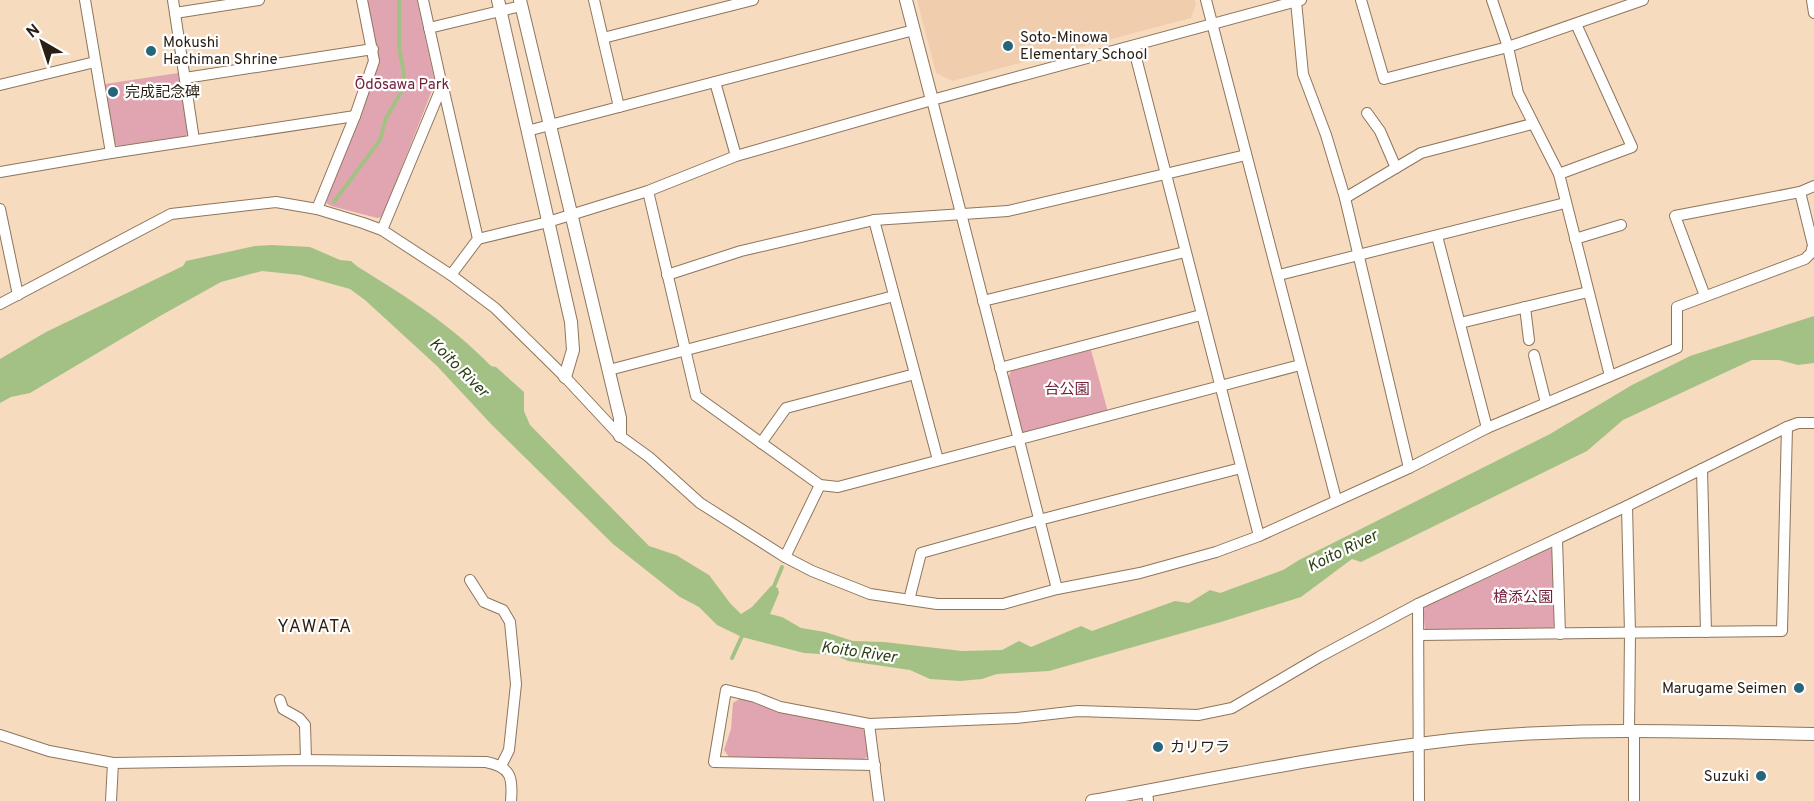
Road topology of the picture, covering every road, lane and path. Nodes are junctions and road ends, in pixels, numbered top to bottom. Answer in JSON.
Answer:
{"nodes":[{"id":1,"x":85,"y":0,"type":"edge"},
{"id":2,"x":173,"y":0,"type":"edge"},
{"id":3,"x":259,"y":0,"type":"edge"},
{"id":4,"x":362,"y":0,"type":"edge"},
{"id":5,"x":423,"y":0,"type":"edge"},
{"id":6,"x":594,"y":0,"type":"edge"},
{"id":7,"x":753,"y":0,"type":"edge"},
{"id":8,"x":906,"y":0,"type":"edge"},
{"id":9,"x":1206,"y":0,"type":"edge"},
{"id":10,"x":1361,"y":0,"type":"edge"},
{"id":11,"x":1492,"y":0,"type":"edge"},
{"id":12,"x":1643,"y":0,"type":"edge"},
{"id":13,"x":1812,"y":0,"type":"edge"},
{"id":14,"x":1299,"y":1,"type":"edge"},
{"id":15,"x":521,"y":3,"type":"edge"},
{"id":16,"x":500,"y":5,"type":"edge"},
{"id":17,"x":1814,"y":12,"type":"edge"},
{"id":18,"x":175,"y":13,"type":"junction"},
{"id":19,"x":1576,"y":24,"type":"junction"},
{"id":20,"x":1213,"y":25,"type":"junction"},
{"id":21,"x":429,"y":28,"type":"junction"},
{"id":22,"x":914,"y":30,"type":"junction"},
{"id":23,"x":603,"y":38,"type":"junction"},
{"id":24,"x":1133,"y":46,"type":"junction"},
{"id":25,"x":1508,"y":47,"type":"junction"},
{"id":26,"x":373,"y":49,"type":"junction"},
{"id":27,"x":95,"y":62,"type":"junction"},
{"id":28,"x":185,"y":78,"type":"junction"},
{"id":29,"x":716,"y":82,"type":"junction"},
{"id":30,"x":0,"y":85,"type":"edge"},
{"id":31,"x":442,"y":86,"type":"junction"},
{"id":32,"x":932,"y":100,"type":"junction"},
{"id":33,"x":619,"y":107,"type":"junction"},
{"id":34,"x":1367,"y":113,"type":"dead end"},
{"id":35,"x":355,"y":116,"type":"junction"},
{"id":36,"x":1532,"y":124,"type":"junction"},
{"id":37,"x":550,"y":125,"type":"junction"},
{"id":38,"x":527,"y":131,"type":"junction"},
{"id":39,"x":194,"y":140,"type":"junction"},
{"id":40,"x":111,"y":153,"type":"junction"},
{"id":41,"x":1246,"y":155,"type":"junction"},
{"id":42,"x":736,"y":156,"type":"junction"},
{"id":43,"x":1396,"y":168,"type":"junction"},
{"id":44,"x":0,"y":172,"type":"edge"},
{"id":45,"x":1165,"y":174,"type":"junction"},
{"id":46,"x":1559,"y":174,"type":"junction"},
{"id":47,"x":1814,"y":186,"type":"edge"},
{"id":48,"x":648,"y":191,"type":"junction"},
{"id":49,"x":1800,"y":192,"type":"junction"},
{"id":50,"x":1345,"y":198,"type":"junction"},
{"id":51,"x":1565,"y":203,"type":"junction"},
{"id":52,"x":0,"y":209,"type":"edge"},
{"id":53,"x":317,"y":209,"type":"junction"},
{"id":54,"x":961,"y":214,"type":"junction"},
{"id":55,"x":572,"y":215,"type":"junction"},
{"id":56,"x":874,"y":220,"type":"junction"},
{"id":57,"x":548,"y":222,"type":"junction"},
{"id":58,"x":1621,"y":225,"type":"dead end"},
{"id":59,"x":382,"y":230,"type":"junction"},
{"id":60,"x":1437,"y":236,"type":"junction"},
{"id":61,"x":478,"y":239,"type":"junction"},
{"id":62,"x":1575,"y":239,"type":"junction"},
{"id":63,"x":1185,"y":252,"type":"junction"},
{"id":64,"x":1358,"y":256,"type":"junction"},
{"id":65,"x":451,"y":274,"type":"junction"},
{"id":66,"x":668,"y":275,"type":"junction"},
{"id":67,"x":1279,"y":275,"type":"junction"},
{"id":68,"x":1588,"y":292,"type":"junction"},
{"id":69,"x":18,"y":295,"type":"junction"},
{"id":70,"x":894,"y":296,"type":"junction"},
{"id":71,"x":1705,"y":296,"type":"junction"},
{"id":72,"x":983,"y":301,"type":"junction"},
{"id":73,"x":0,"y":304,"type":"edge"},
{"id":74,"x":1525,"y":307,"type":"junction"},
{"id":75,"x":1201,"y":315,"type":"junction"},
{"id":76,"x":1460,"y":323,"type":"junction"},
{"id":77,"x":1529,"y":340,"type":"dead end"},
{"id":78,"x":685,"y":350,"type":"junction"},
{"id":79,"x":1534,"y":355,"type":"dead end"},
{"id":80,"x":1300,"y":365,"type":"junction"},
{"id":81,"x":1000,"y":368,"type":"junction"},
{"id":82,"x":609,"y":370,"type":"junction"},
{"id":83,"x":915,"y":374,"type":"junction"},
{"id":84,"x":566,"y":376,"type":"junction"},
{"id":85,"x":1610,"y":376,"type":"junction"},
{"id":86,"x":1219,"y":386,"type":"junction"},
{"id":87,"x":1546,"y":403,"type":"junction"},
{"id":88,"x":1814,"y":423,"type":"edge"},
{"id":89,"x":1786,"y":427,"type":"junction"},
{"id":90,"x":1487,"y":428,"type":"junction"},
{"id":91,"x":620,"y":436,"type":"junction"},
{"id":92,"x":1018,"y":439,"type":"junction"},
{"id":93,"x":761,"y":443,"type":"junction"},
{"id":94,"x":938,"y":460,"type":"junction"},
{"id":95,"x":1241,"y":468,"type":"junction"},
{"id":96,"x":1409,"y":468,"type":"junction"},
{"id":97,"x":1702,"y":469,"type":"junction"},
{"id":98,"x":820,"y":485,"type":"junction"},
{"id":99,"x":1336,"y":499,"type":"junction"},
{"id":100,"x":1627,"y":506,"type":"junction"},
{"id":101,"x":1039,"y":520,"type":"junction"},
{"id":102,"x":1259,"y":536,"type":"junction"},
{"id":103,"x":1557,"y":539,"type":"junction"},
{"id":104,"x":785,"y":556,"type":"junction"},
{"id":105,"x":470,"y":580,"type":"dead end"},
{"id":106,"x":1057,"y":589,"type":"junction"},
{"id":107,"x":909,"y":600,"type":"junction"},
{"id":108,"x":1418,"y":604,"type":"junction"},
{"id":109,"x":1706,"y":632,"type":"junction"},
{"id":110,"x":1630,"y":633,"type":"junction"},
{"id":111,"x":1560,"y":634,"type":"junction"},
{"id":112,"x":1419,"y":635,"type":"junction"},
{"id":113,"x":280,"y":700,"type":"dead end"},
{"id":114,"x":869,"y":724,"type":"junction"},
{"id":115,"x":1631,"y":731,"type":"junction"},
{"id":116,"x":1814,"y":734,"type":"edge"},
{"id":117,"x":0,"y":735,"type":"edge"},
{"id":118,"x":1418,"y":745,"type":"junction"},
{"id":119,"x":306,"y":760,"type":"junction"},
{"id":120,"x":113,"y":763,"type":"junction"},
{"id":121,"x":875,"y":765,"type":"junction"},
{"id":122,"x":501,"y":766,"type":"junction"},
{"id":123,"x":1148,"y":796,"type":"edge"},
{"id":124,"x":111,"y":801,"type":"edge"},
{"id":125,"x":511,"y":801,"type":"edge"},
{"id":126,"x":879,"y":801,"type":"edge"},
{"id":127,"x":1092,"y":801,"type":"edge"},
{"id":128,"x":1419,"y":801,"type":"edge"},
{"id":129,"x":1634,"y":801,"type":"edge"}],
"edges":[{"from":1,"to":27,"type":"street"},
{"from":2,"to":18,"type":"street"},
{"from":3,"to":18,"type":"street"},
{"from":4,"to":26,"type":"street"},
{"from":5,"to":21,"type":"street"},
{"from":6,"to":23,"type":"street"},
{"from":7,"to":23,"type":"street"},
{"from":8,"to":22,"type":"street"},
{"from":9,"to":20,"type":"street"},
{"from":10,"to":25,"type":"street"},
{"from":11,"to":25,"type":"street"},
{"from":12,"to":19,"type":"street"},
{"from":13,"to":17,"type":"street"},
{"from":14,"to":20,"type":"street"},
{"from":14,"to":50,"type":"street"},
{"from":15,"to":16,"type":"street"},
{"from":15,"to":37,"type":"street"},
{"from":16,"to":21,"type":"street"},
{"from":16,"to":38,"type":"street"},
{"from":18,"to":28,"type":"street"},
{"from":19,"to":25,"type":"street"},
{"from":19,"to":46,"type":"street"},
{"from":20,"to":24,"type":"street"},
{"from":20,"to":41,"type":"street"},
{"from":21,"to":31,"type":"street"},
{"from":22,"to":29,"type":"street"},
{"from":22,"to":32,"type":"street"},
{"from":23,"to":33,"type":"street"},
{"from":24,"to":32,"type":"street"},
{"from":24,"to":45,"type":"street"},
{"from":25,"to":36,"type":"street"},
{"from":26,"to":28,"type":"street"},
{"from":26,"to":35,"type":"street"},
{"from":27,"to":30,"type":"street"},
{"from":27,"to":40,"type":"street"},
{"from":28,"to":39,"type":"street"},
{"from":29,"to":33,"type":"street"},
{"from":29,"to":42,"type":"street"},
{"from":31,"to":59,"type":"street"},
{"from":31,"to":61,"type":"street"},
{"from":32,"to":42,"type":"street"},
{"from":32,"to":54,"type":"street"},
{"from":33,"to":37,"type":"street"},
{"from":34,"to":43,"type":"street"},
{"from":35,"to":39,"type":"street"},
{"from":35,"to":53,"type":"street"},
{"from":36,"to":43,"type":"street"},
{"from":36,"to":46,"type":"street"},
{"from":37,"to":38,"type":"street"},
{"from":37,"to":55,"type":"street"},
{"from":38,"to":57,"type":"street"},
{"from":39,"to":40,"type":"street"},
{"from":40,"to":44,"type":"street"},
{"from":41,"to":45,"type":"street"},
{"from":41,"to":67,"type":"street"},
{"from":42,"to":48,"type":"street"},
{"from":43,"to":50,"type":"street"},
{"from":45,"to":54,"type":"street"},
{"from":45,"to":63,"type":"street"},
{"from":46,"to":51,"type":"street"},
{"from":47,"to":49,"type":"street"},
{"from":48,"to":55,"type":"street"},
{"from":48,"to":66,"type":"street"},
{"from":49,"to":71,"type":"street"},
{"from":49,"to":71,"type":"street"},
{"from":50,"to":64,"type":"street"},
{"from":51,"to":60,"type":"street"},
{"from":51,"to":62,"type":"street"},
{"from":52,"to":69,"type":"street"},
{"from":53,"to":59,"type":"street"},
{"from":53,"to":69,"type":"street"},
{"from":54,"to":56,"type":"street"},
{"from":54,"to":72,"type":"street"},
{"from":55,"to":57,"type":"street"},
{"from":55,"to":82,"type":"street"},
{"from":56,"to":66,"type":"street"},
{"from":56,"to":70,"type":"street"},
{"from":57,"to":61,"type":"street"},
{"from":57,"to":84,"type":"street"},
{"from":58,"to":62,"type":"street"},
{"from":59,"to":65,"type":"street"},
{"from":60,"to":64,"type":"street"},
{"from":60,"to":76,"type":"street"},
{"from":61,"to":65,"type":"street"},
{"from":62,"to":68,"type":"street"},
{"from":63,"to":72,"type":"street"},
{"from":63,"to":75,"type":"street"},
{"from":64,"to":67,"type":"street"},
{"from":64,"to":96,"type":"street"},
{"from":65,"to":84,"type":"street"},
{"from":66,"to":78,"type":"street"},
{"from":67,"to":80,"type":"street"},
{"from":68,"to":74,"type":"street"},
{"from":68,"to":85,"type":"street"},
{"from":69,"to":73,"type":"street"},
{"from":70,"to":78,"type":"street"},
{"from":70,"to":83,"type":"street"},
{"from":71,"to":85,"type":"street"},
{"from":72,"to":81,"type":"street"},
{"from":74,"to":76,"type":"street"},
{"from":74,"to":77,"type":"street"},
{"from":75,"to":81,"type":"street"},
{"from":75,"to":86,"type":"street"},
{"from":76,"to":90,"type":"street"},
{"from":78,"to":82,"type":"street"},
{"from":78,"to":93,"type":"street"},
{"from":79,"to":87,"type":"street"},
{"from":80,"to":86,"type":"street"},
{"from":80,"to":99,"type":"street"},
{"from":81,"to":92,"type":"street"},
{"from":82,"to":91,"type":"street"},
{"from":83,"to":93,"type":"street"},
{"from":83,"to":94,"type":"street"},
{"from":84,"to":91,"type":"street"},
{"from":85,"to":87,"type":"street"},
{"from":86,"to":92,"type":"street"},
{"from":86,"to":95,"type":"street"},
{"from":87,"to":90,"type":"street"},
{"from":88,"to":89,"type":"street"},
{"from":89,"to":97,"type":"street"},
{"from":89,"to":109,"type":"street"},
{"from":90,"to":96,"type":"street"},
{"from":91,"to":104,"type":"street"},
{"from":92,"to":94,"type":"street"},
{"from":92,"to":101,"type":"street"},
{"from":93,"to":98,"type":"street"},
{"from":94,"to":98,"type":"street"},
{"from":95,"to":101,"type":"street"},
{"from":95,"to":102,"type":"street"},
{"from":96,"to":99,"type":"street"},
{"from":97,"to":100,"type":"street"},
{"from":97,"to":109,"type":"street"},
{"from":98,"to":104,"type":"street"},
{"from":99,"to":102,"type":"street"},
{"from":100,"to":103,"type":"street"},
{"from":100,"to":110,"type":"street"},
{"from":101,"to":106,"type":"street"},
{"from":101,"to":107,"type":"street"},
{"from":102,"to":106,"type":"street"},
{"from":103,"to":108,"type":"street"},
{"from":103,"to":111,"type":"street"},
{"from":104,"to":107,"type":"street"},
{"from":105,"to":122,"type":"street"},
{"from":106,"to":107,"type":"street"},
{"from":108,"to":112,"type":"street"},
{"from":108,"to":114,"type":"street"},
{"from":109,"to":110,"type":"street"},
{"from":110,"to":111,"type":"street"},
{"from":110,"to":115,"type":"street"},
{"from":111,"to":112,"type":"street"},
{"from":112,"to":118,"type":"street"},
{"from":113,"to":119,"type":"street"},
{"from":114,"to":121,"type":"street"},
{"from":114,"to":121,"type":"street"},
{"from":115,"to":116,"type":"street"},
{"from":115,"to":118,"type":"street"},
{"from":115,"to":129,"type":"street"},
{"from":117,"to":120,"type":"street"},
{"from":118,"to":123,"type":"street"},
{"from":118,"to":128,"type":"street"},
{"from":119,"to":120,"type":"street"},
{"from":119,"to":122,"type":"street"},
{"from":120,"to":124,"type":"street"},
{"from":121,"to":126,"type":"street"},
{"from":122,"to":125,"type":"street"},
{"from":123,"to":127,"type":"street"}]}
